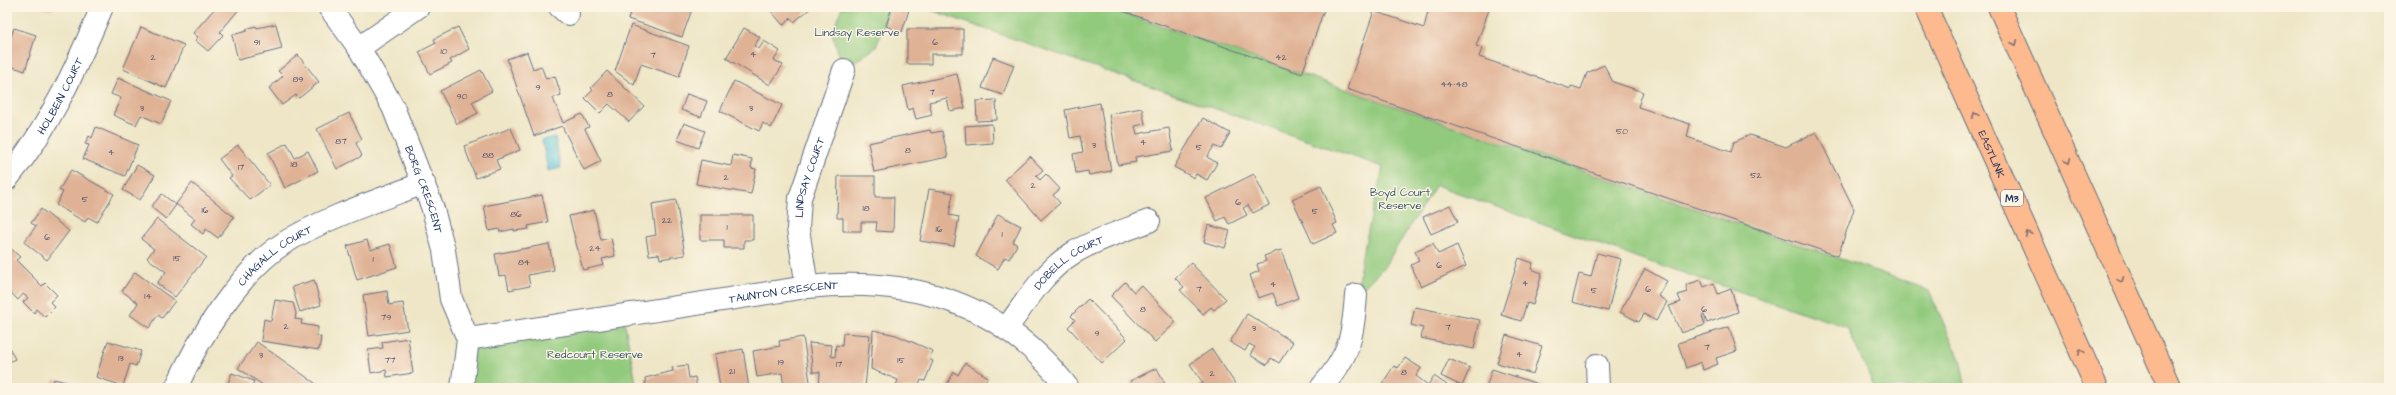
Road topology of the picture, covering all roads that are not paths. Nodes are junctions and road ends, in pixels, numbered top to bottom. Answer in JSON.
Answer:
{"nodes":[{"id":1,"x":102,"y":7,"type":"edge"},
{"id":2,"x":329,"y":7,"type":"edge"},
{"id":3,"x":418,"y":7,"type":"edge"},
{"id":4,"x":1926,"y":7,"type":"edge"},
{"id":5,"x":2000,"y":7,"type":"edge"},
{"id":6,"x":359,"y":48,"type":"junction"},
{"id":7,"x":844,"y":70,"type":"dead end"},
{"id":8,"x":7,"y":179,"type":"edge"},
{"id":9,"x":424,"y":183,"type":"junction"},
{"id":10,"x":1149,"y":221,"type":"dead end"},
{"id":11,"x":807,"y":287,"type":"junction"},
{"id":12,"x":1356,"y":295,"type":"dead end"},
{"id":13,"x":1006,"y":329,"type":"junction"},
{"id":14,"x":468,"y":339,"type":"junction"},
{"id":15,"x":1597,"y":365,"type":"dead end"},
{"id":16,"x":176,"y":388,"type":"edge"},
{"id":17,"x":462,"y":388,"type":"edge"},
{"id":18,"x":1068,"y":388,"type":"edge"},
{"id":19,"x":1321,"y":388,"type":"edge"},
{"id":20,"x":1598,"y":388,"type":"edge"},
{"id":21,"x":2097,"y":388,"type":"edge"},
{"id":22,"x":2170,"y":388,"type":"edge"}],
"edges":[{"from":1,"to":8,"type":"street","name":"HOLBEIN COURT"},
{"from":2,"to":6,"type":"street","name":"BORG CRESCENT"},
{"from":3,"to":6,"type":"street"},
{"from":21,"to":4,"type":"highway","name":"EASTLINK","number":"M3","one_way":true},
{"from":5,"to":22,"type":"highway","one_way":true},
{"from":6,"to":9,"type":"street","name":"BORG CRESCENT"},
{"from":7,"to":11,"type":"street","name":"LINDSAY COURT"},
{"from":9,"to":14,"type":"street","name":"BORG CRESCENT"},
{"from":9,"to":16,"type":"street","name":"CHAGALL COURT"},
{"from":10,"to":13,"type":"street","name":"DOBELL COURT"},
{"from":11,"to":13,"type":"street","name":"TAUNTON CRESCENT"},
{"from":11,"to":14,"type":"street","name":"TAUNTON CRESCENT"},
{"from":12,"to":19,"type":"street"},
{"from":13,"to":18,"type":"street","name":"TAUNTON CRESCENT"},
{"from":14,"to":17,"type":"street"},
{"from":15,"to":20,"type":"street"}]}
